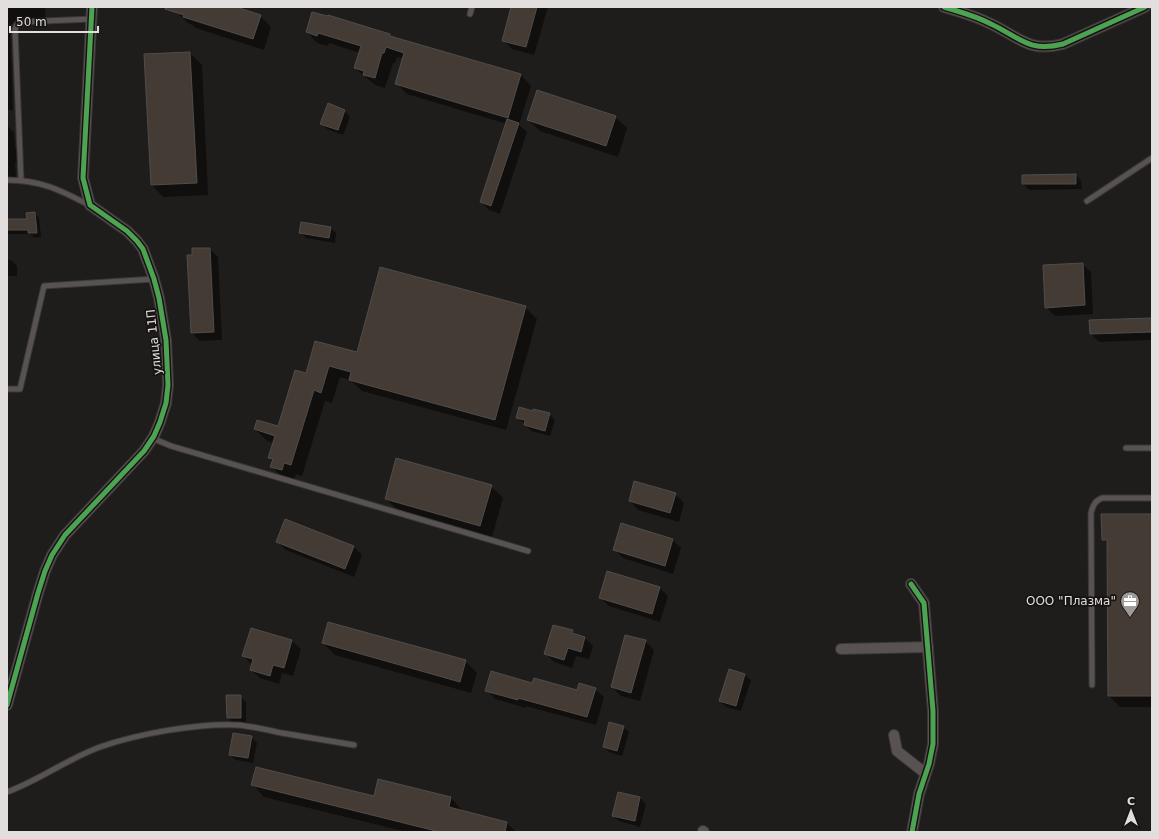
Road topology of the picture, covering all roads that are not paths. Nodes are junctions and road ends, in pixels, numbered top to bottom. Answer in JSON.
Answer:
{"nodes":[{"id":1,"x":92,"y":7,"type":"edge"},
{"id":2,"x":472,"y":7,"type":"edge"},
{"id":3,"x":944,"y":7,"type":"edge"},
{"id":4,"x":1145,"y":7,"type":"edge"},
{"id":5,"x":470,"y":14,"type":"dead end"},
{"id":6,"x":92,"y":19,"type":"junction"},
{"id":7,"x":1152,"y":158,"type":"edge"},
{"id":8,"x":7,"y":180,"type":"edge"},
{"id":9,"x":21,"y":180,"type":"junction"},
{"id":10,"x":1087,"y":201,"type":"dead end"},
{"id":11,"x":90,"y":205,"type":"junction"},
{"id":12,"x":154,"y":279,"type":"junction"},
{"id":13,"x":7,"y":389,"type":"edge"},
{"id":14,"x":152,"y":438,"type":"junction"},
{"id":15,"x":1126,"y":448,"type":"dead end"},
{"id":16,"x":1152,"y":448,"type":"edge"},
{"id":17,"x":1152,"y":498,"type":"edge"},
{"id":18,"x":528,"y":551,"type":"dead end"},
{"id":19,"x":911,"y":584,"type":"dead end"},
{"id":20,"x":928,"y":647,"type":"junction"},
{"id":21,"x":841,"y":649,"type":"dead end"},
{"id":22,"x":1092,"y":685,"type":"dead end"},
{"id":23,"x":7,"y":705,"type":"edge"},
{"id":24,"x":894,"y":735,"type":"dead end"},
{"id":25,"x":354,"y":746,"type":"dead end"},
{"id":26,"x":925,"y":773,"type":"junction"},
{"id":27,"x":7,"y":792,"type":"edge"},
{"id":28,"x":912,"y":832,"type":"edge"}],
"edges":[{"from":1,"to":6,"type":"street"},
{"from":2,"to":5,"type":"lane"},
{"from":3,"to":4,"type":"street"},
{"from":6,"to":9,"type":"lane"},
{"from":6,"to":11,"type":"street"},
{"from":7,"to":10,"type":"lane"},
{"from":8,"to":9,"type":"lane"},
{"from":9,"to":11,"type":"lane"},
{"from":11,"to":12,"type":"street","name":"улица 11П"},
{"from":12,"to":13,"type":"lane"},
{"from":12,"to":14,"type":"street","name":"улица 11П"},
{"from":14,"to":18,"type":"lane"},
{"from":14,"to":23,"type":"street","name":"улица 11П"},
{"from":15,"to":16,"type":"lane"},
{"from":17,"to":22,"type":"lane"},
{"from":19,"to":20,"type":"street"},
{"from":20,"to":21,"type":"street"},
{"from":20,"to":26,"type":"street"},
{"from":24,"to":26,"type":"street"},
{"from":25,"to":27,"type":"lane"},
{"from":26,"to":28,"type":"street"}]}
